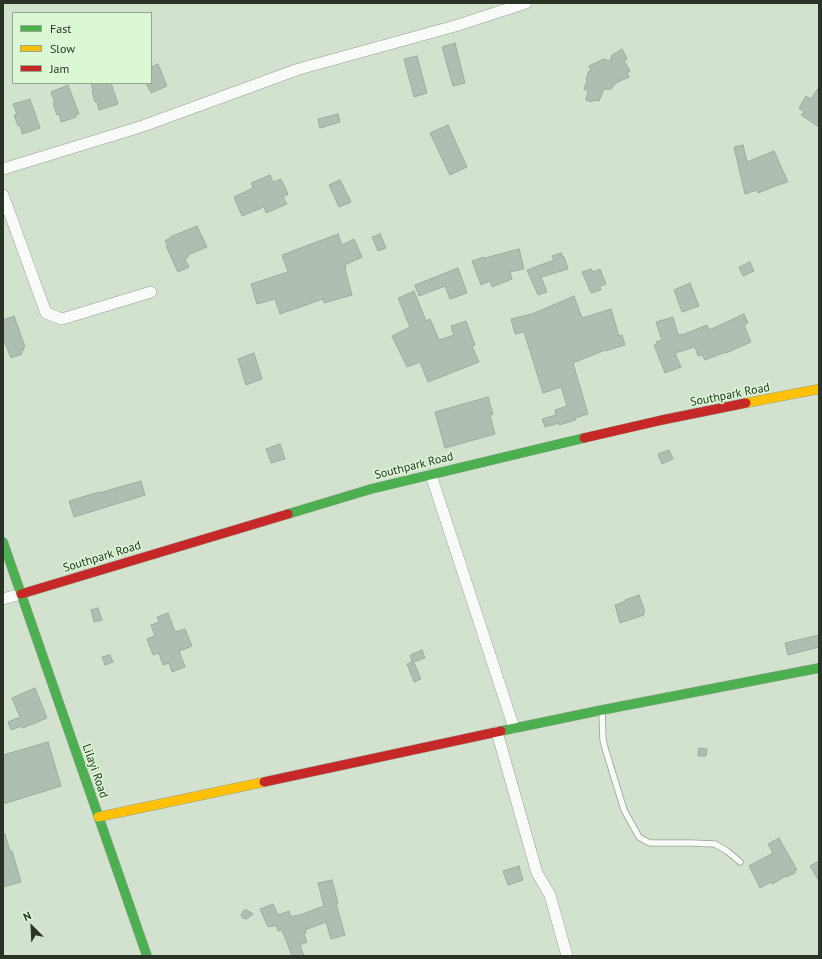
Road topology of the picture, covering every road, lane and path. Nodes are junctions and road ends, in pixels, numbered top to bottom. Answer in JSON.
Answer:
{"nodes":[{"id":1,"x":526,"y":3,"type":"edge"},
{"id":2,"x":3,"y":169,"type":"edge"},
{"id":3,"x":3,"y":195,"type":"edge"},
{"id":4,"x":151,"y":292,"type":"dead end"},
{"id":5,"x":819,"y":389,"type":"edge"},
{"id":6,"x":431,"y":474,"type":"junction"},
{"id":7,"x":3,"y":542,"type":"edge"},
{"id":8,"x":21,"y":594,"type":"junction"},
{"id":9,"x":3,"y":599,"type":"edge"},
{"id":10,"x":819,"y":668,"type":"edge"},
{"id":11,"x":602,"y":710,"type":"junction"},
{"id":12,"x":514,"y":728,"type":"junction"},
{"id":13,"x":497,"y":732,"type":"junction"},
{"id":14,"x":98,"y":817,"type":"junction"},
{"id":15,"x":740,"y":862,"type":"dead end"},
{"id":16,"x":147,"y":956,"type":"edge"},
{"id":17,"x":567,"y":956,"type":"edge"}],
"edges":[{"from":1,"to":2,"type":"street"},
{"from":3,"to":4,"type":"street"},
{"from":5,"to":6,"type":"street","name":"Southpark Road"},
{"from":6,"to":8,"type":"street","name":"Southpark Road"},
{"from":6,"to":12,"type":"street"},
{"from":7,"to":8,"type":"street","name":"Lilayi Road"},
{"from":8,"to":9,"type":"street"},
{"from":8,"to":14,"type":"street","name":"Lilayi Road"},
{"from":10,"to":11,"type":"street"},
{"from":11,"to":12,"type":"street"},
{"from":11,"to":15,"type":"lane"},
{"from":12,"to":13,"type":"street"},
{"from":13,"to":14,"type":"street"},
{"from":13,"to":17,"type":"street"},
{"from":14,"to":16,"type":"street","name":"Lilayi Road"}]}
